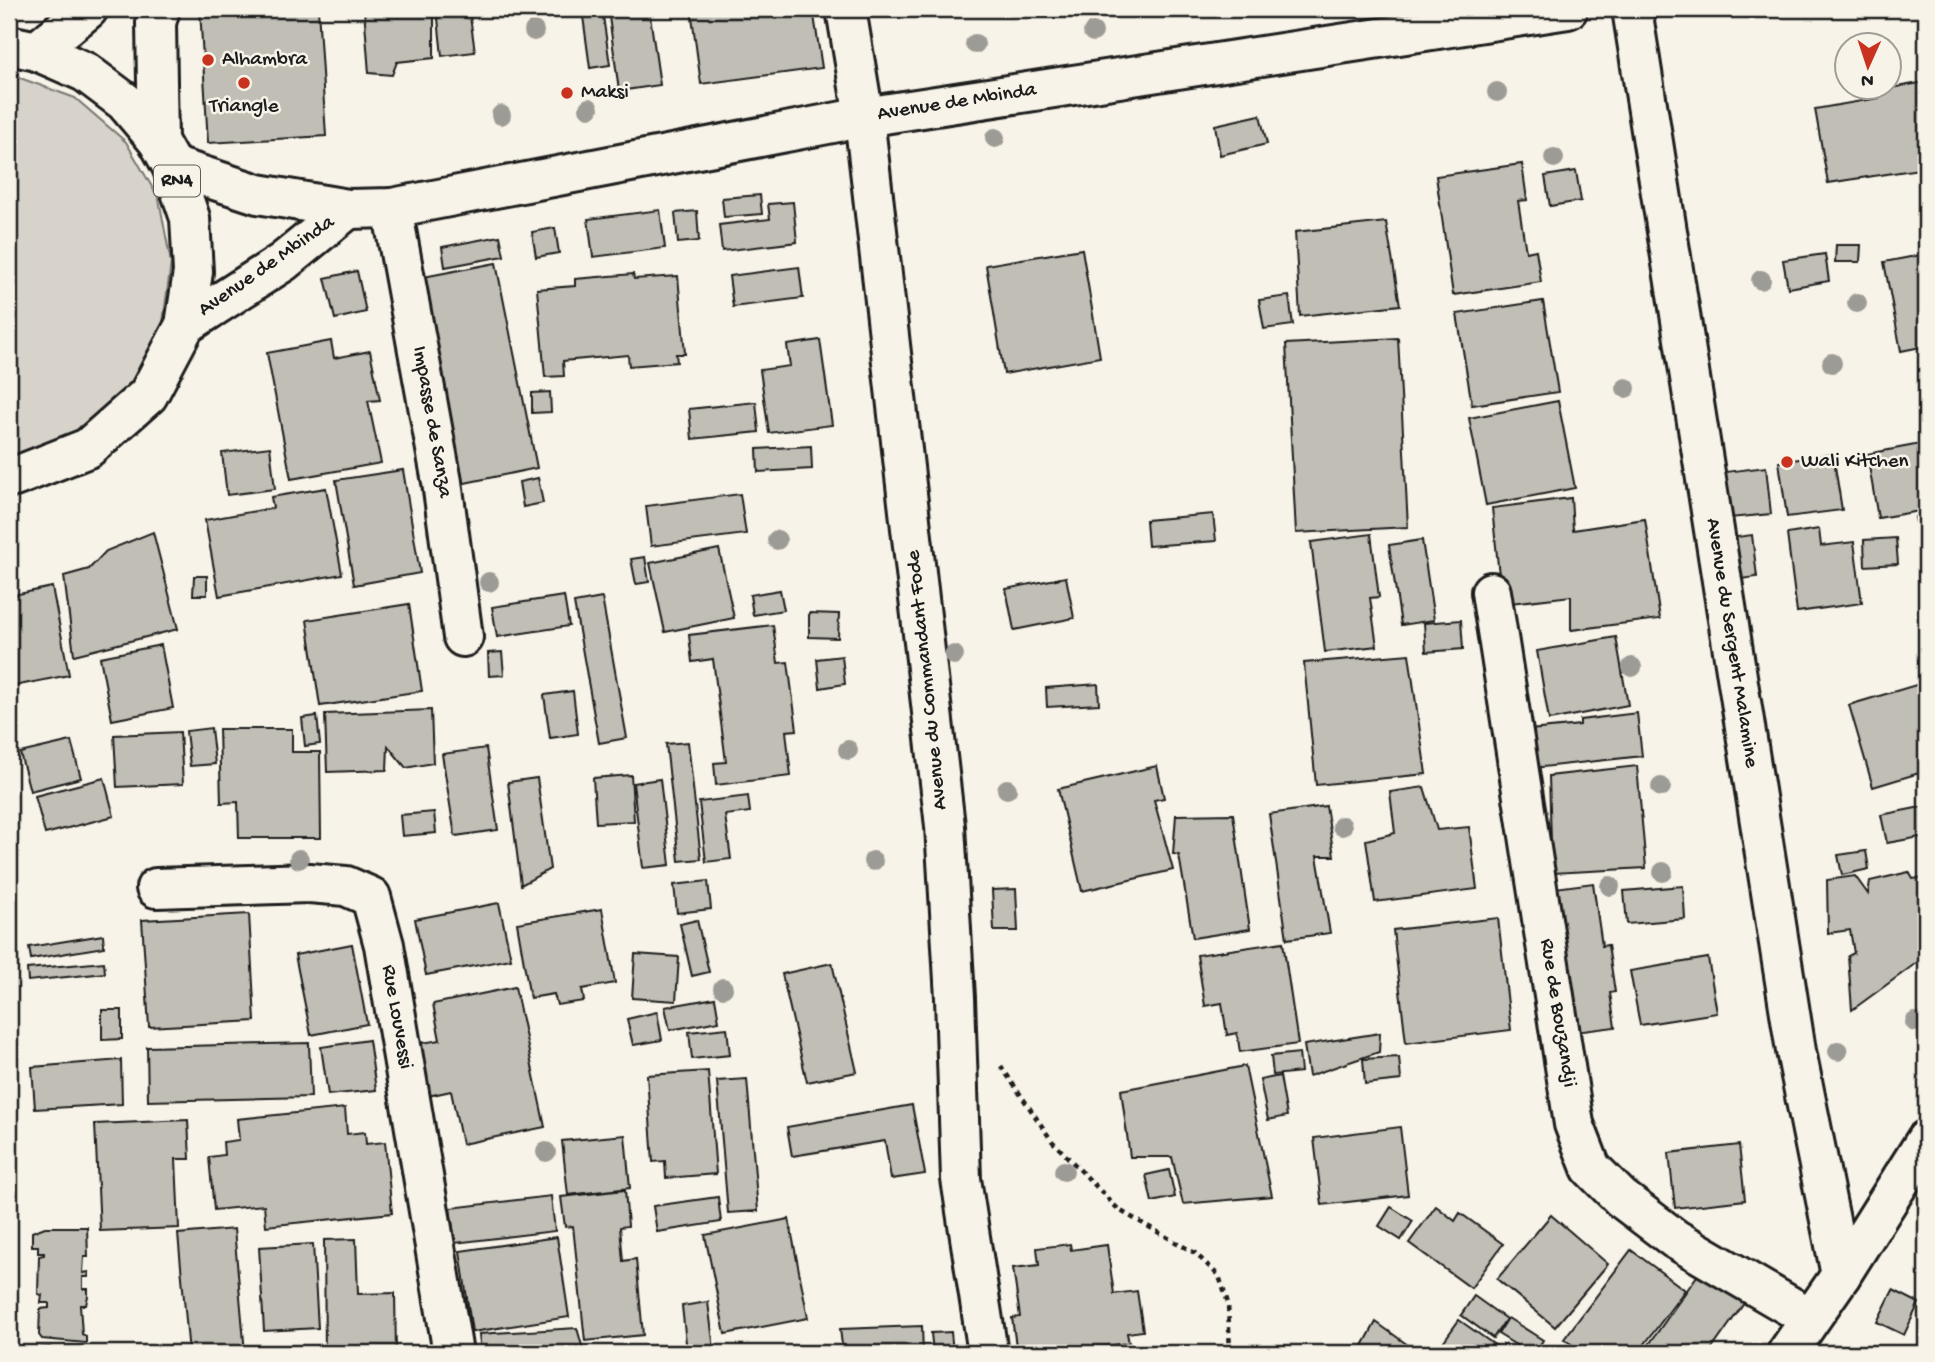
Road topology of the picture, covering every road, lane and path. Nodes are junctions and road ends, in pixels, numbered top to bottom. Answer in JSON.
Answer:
{"nodes":[{"id":1,"x":88,"y":9,"type":"edge"},
{"id":2,"x":160,"y":9,"type":"edge"},
{"id":3,"x":846,"y":9,"type":"edge"},
{"id":4,"x":1569,"y":9,"type":"edge"},
{"id":5,"x":1632,"y":9,"type":"edge"},
{"id":6,"x":23,"y":48,"type":"edge"},
{"id":7,"x":864,"y":117,"type":"junction"},
{"id":8,"x":165,"y":154,"type":"junction"},
{"id":9,"x":392,"y":208,"type":"junction"},
{"id":10,"x":348,"y":209,"type":"junction"},
{"id":11,"x":185,"y":325,"type":"junction"},
{"id":12,"x":9,"y":477,"type":"edge"},
{"id":13,"x":1491,"y":592,"type":"dead end"},
{"id":14,"x":463,"y":637,"type":"dead end"},
{"id":15,"x":156,"y":888,"type":"dead end"},
{"id":16,"x":1000,"y":1064,"type":"dead end"},
{"id":17,"x":1926,"y":1140,"type":"edge"},
{"id":18,"x":1841,"y":1275,"type":"junction"},
{"id":19,"x":1810,"y":1318,"type":"junction"},
{"id":20,"x":453,"y":1353,"type":"edge"},
{"id":21,"x":988,"y":1353,"type":"edge"},
{"id":22,"x":1230,"y":1353,"type":"edge"},
{"id":23,"x":1787,"y":1353,"type":"edge"}],
"edges":[{"from":1,"to":6,"type":"main road"},
{"from":2,"to":8,"type":"main road"},
{"from":3,"to":7,"type":"main road","name":"Avenue du Commandant Fode"},
{"from":4,"to":7,"type":"main road","name":"Avenue de Mbinda"},
{"from":5,"to":18,"type":"main road","name":"Avenue du Sergent Malamine"},
{"from":6,"to":8,"type":"main road","number":"RN4"},
{"from":7,"to":9,"type":"main road","name":"Avenue de Mbinda"},
{"from":7,"to":21,"type":"main road","name":"Avenue du Commandant Fode"},
{"from":8,"to":10,"type":"main road","name":"Avenue de Mbinda"},
{"from":8,"to":11,"type":"main road","number":"RN4"},
{"from":9,"to":10,"type":"main road","name":"Avenue de Mbinda"},
{"from":9,"to":14,"type":"main road","name":"Impasse de Sanza"},
{"from":10,"to":11,"type":"main road","name":"Avenue de Mbinda"},
{"from":11,"to":12,"type":"main road","number":"RN4"},
{"from":13,"to":19,"type":"main road","name":"Rue de Bouzandji"},
{"from":15,"to":20,"type":"main road","name":"Rue Louvessi"},
{"from":16,"to":22,"type":"path"},
{"from":17,"to":18,"type":"main road"},
{"from":18,"to":19,"type":"main road"},
{"from":19,"to":23,"type":"main road"}]}
